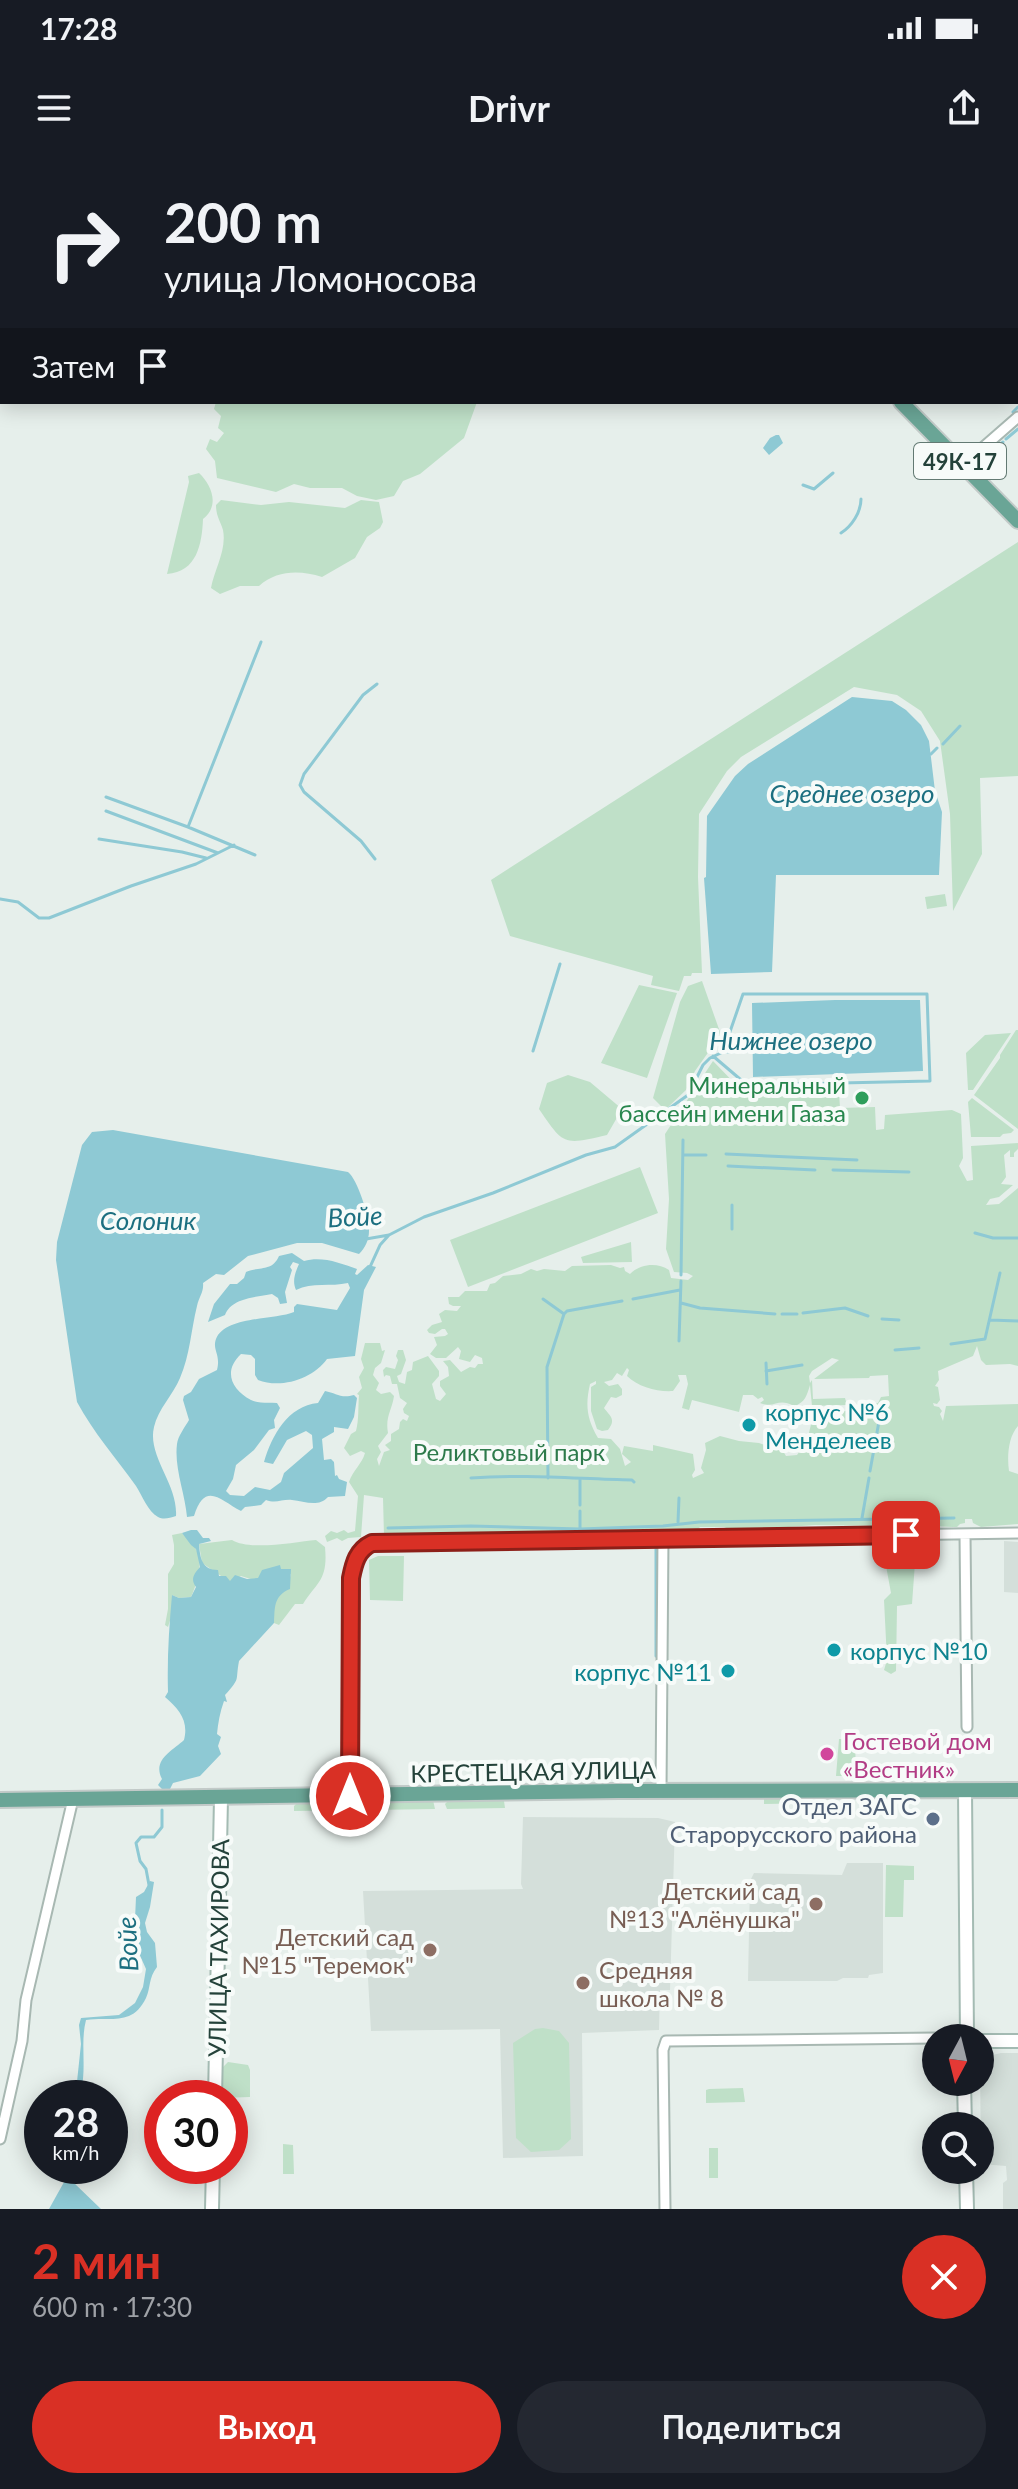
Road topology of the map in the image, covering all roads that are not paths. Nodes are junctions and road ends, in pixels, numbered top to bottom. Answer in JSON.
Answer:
{"nodes":[{"id":1,"x":903,"y":404,"type":"edge"},
{"id":2,"x":1018,"y":417,"type":"edge"},
{"id":3,"x":963,"y":465,"type":"junction"},
{"id":4,"x":1018,"y":521,"type":"edge"},
{"id":5,"x":1018,"y":1533,"type":"edge"},
{"id":6,"x":965,"y":1534,"type":"junction"},
{"id":7,"x":663,"y":1538,"type":"junction"},
{"id":8,"x":967,"y":1727,"type":"dead end"},
{"id":9,"x":965,"y":1790,"type":"junction"},
{"id":10,"x":1018,"y":1790,"type":"edge"},
{"id":11,"x":661,"y":1791,"type":"junction"},
{"id":12,"x":350,"y":1796,"type":"junction"},
{"id":13,"x":221,"y":1798,"type":"junction"},
{"id":14,"x":73,"y":1799,"type":"junction"},
{"id":15,"x":0,"y":1800,"type":"edge"},
{"id":16,"x":967,"y":2024,"type":"edge"},
{"id":17,"x":922,"y":2038,"type":"edge"},
{"id":18,"x":994,"y":2041,"type":"edge"},
{"id":19,"x":1018,"y":2041,"type":"edge"},
{"id":20,"x":215,"y":2080,"type":"edge"},
{"id":21,"x":0,"y":2139,"type":"edge"},
{"id":22,"x":213,"y":2184,"type":"edge"},
{"id":23,"x":966,"y":2184,"type":"edge"},
{"id":24,"x":212,"y":2209,"type":"edge"},
{"id":25,"x":665,"y":2209,"type":"edge"},
{"id":26,"x":967,"y":2209,"type":"edge"}],
"edges":[{"from":1,"to":3,"type":"main road","number":"49К-17"},
{"from":2,"to":3,"type":"street"},
{"from":3,"to":4,"type":"main road","number":"49К-17"},
{"from":5,"to":6,"type":"street"},
{"from":6,"to":7,"type":"street"},
{"from":6,"to":8,"type":"street"},
{"from":7,"to":11,"type":"street"},
{"from":7,"to":12,"type":"street"},
{"from":9,"to":10,"type":"main road","name":"КРЕСТЕЦКАЯ УЛИЦА"},
{"from":9,"to":11,"type":"main road","name":"КРЕСТЕЦКАЯ УЛИЦА"},
{"from":9,"to":16,"type":"street"},
{"from":11,"to":12,"type":"main road","name":"КРЕСТЕЦКАЯ УЛИЦА"},
{"from":12,"to":13,"type":"main road","name":"КРЕСТЕЦКАЯ УЛИЦА"},
{"from":13,"to":14,"type":"main road","name":"КРЕСТЕЦКАЯ УЛИЦА"},
{"from":13,"to":20,"type":"street","name":"УЛИЦА ТАХИРОВА"},
{"from":14,"to":15,"type":"main road","name":"КРЕСТЕЦКАЯ УЛИЦА"},
{"from":14,"to":21,"type":"street"},
{"from":17,"to":25,"type":"street"},
{"from":18,"to":19,"type":"street"},
{"from":22,"to":24,"type":"street"},
{"from":23,"to":26,"type":"street"}]}
